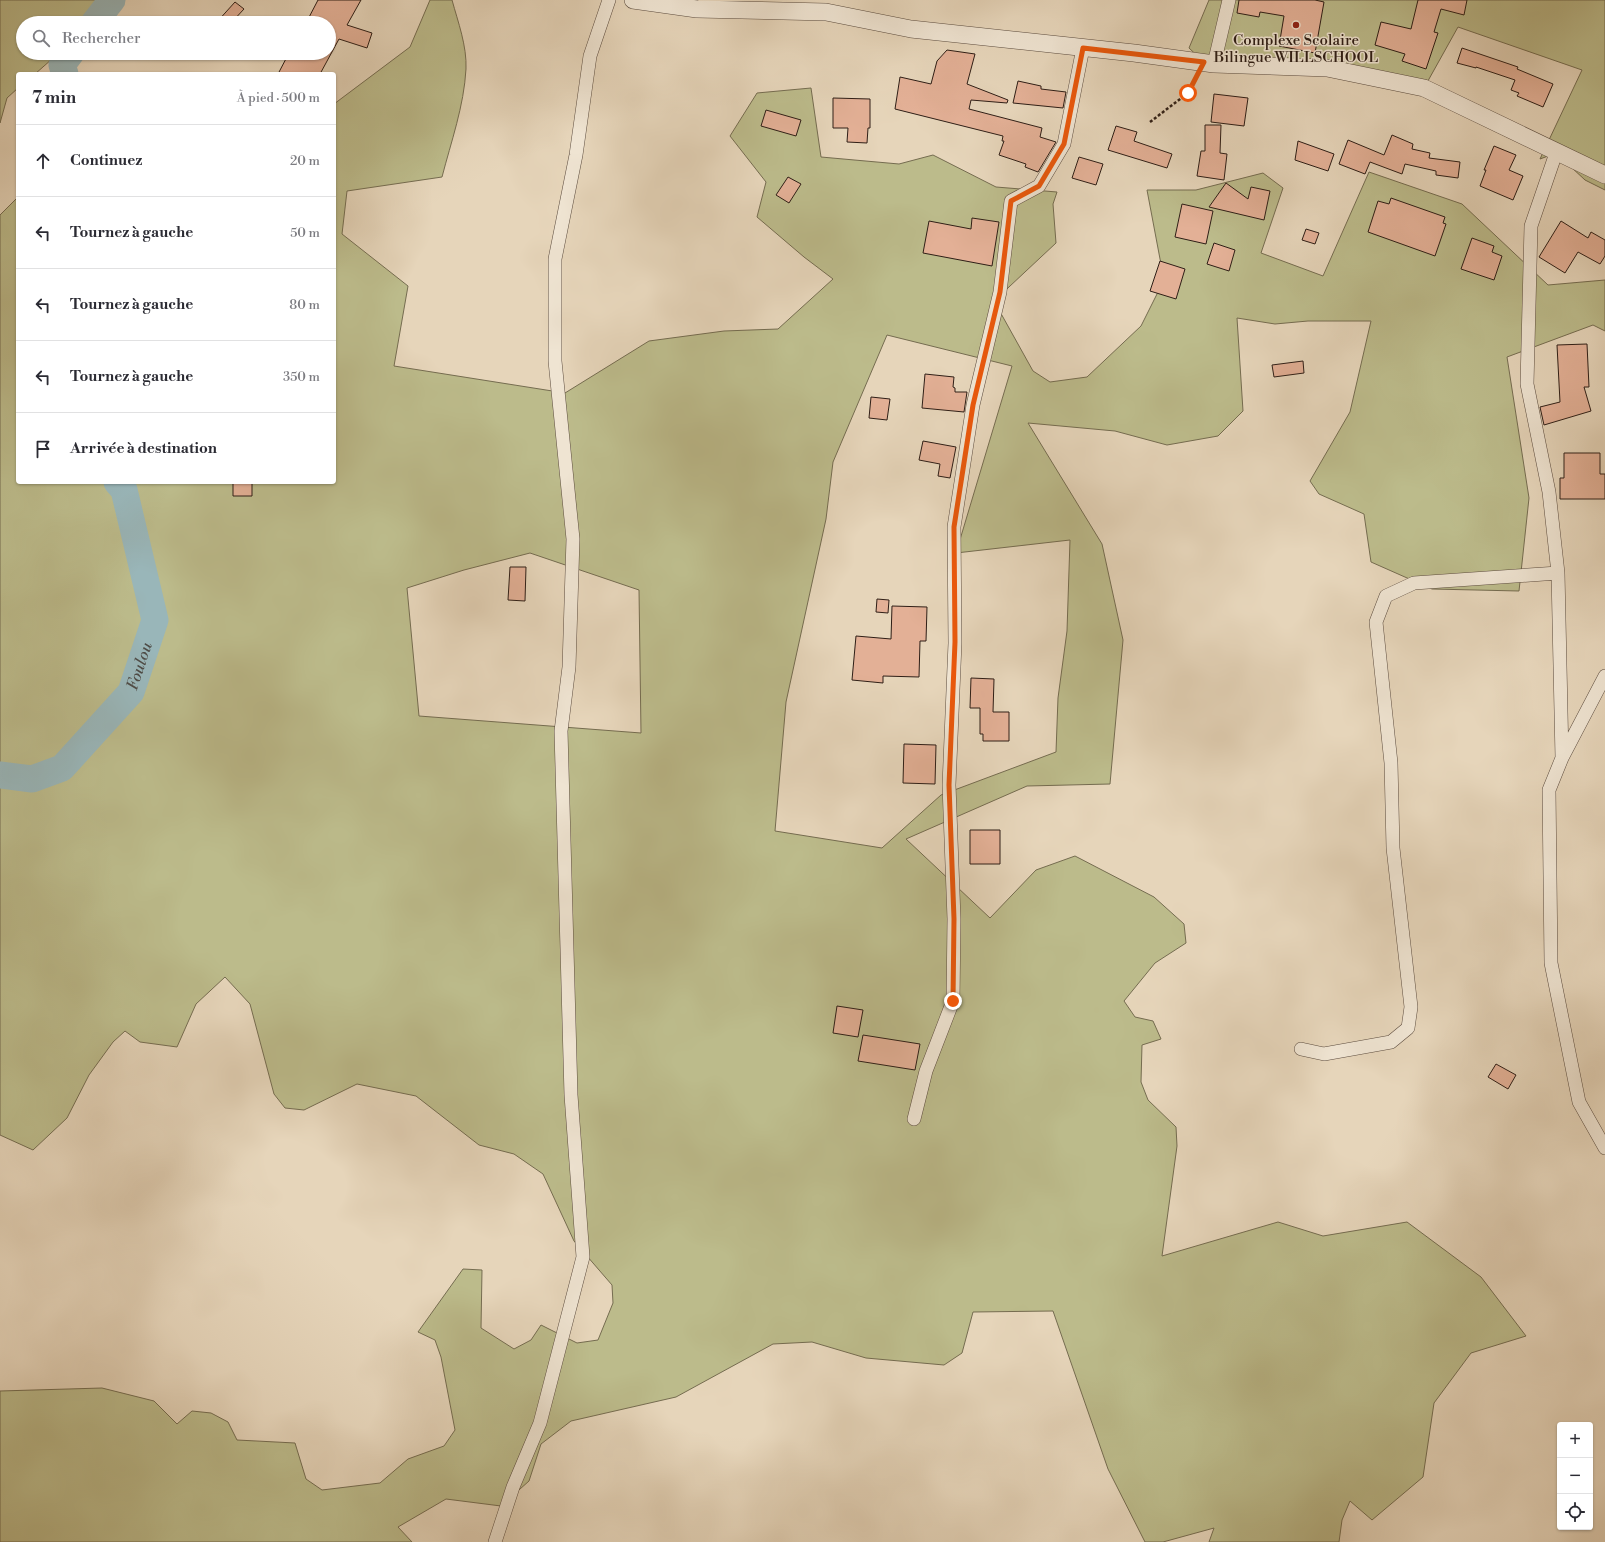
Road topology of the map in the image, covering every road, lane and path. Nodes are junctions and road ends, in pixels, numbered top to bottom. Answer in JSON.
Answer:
{"nodes":[{"id":1,"x":609,"y":0,"type":"edge"},
{"id":2,"x":633,"y":0,"type":"edge"},
{"id":3,"x":1228,"y":0,"type":"edge"},
{"id":4,"x":1083,"y":48,"type":"junction"},
{"id":5,"x":1209,"y":63,"type":"junction"},
{"id":6,"x":1150,"y":122,"type":"dead end"},
{"id":7,"x":1556,"y":153,"type":"junction"},
{"id":8,"x":1605,"y":175,"type":"edge"},
{"id":9,"x":1558,"y":573,"type":"junction"},
{"id":10,"x":1605,"y":676,"type":"edge"},
{"id":11,"x":1562,"y":758,"type":"junction"},
{"id":12,"x":1301,"y":1049,"type":"dead end"},
{"id":13,"x":914,"y":1119,"type":"dead end"},
{"id":14,"x":1605,"y":1148,"type":"edge"},
{"id":15,"x":495,"y":1542,"type":"edge"}],
"edges":[{"from":1,"to":15,"type":"street"},
{"from":2,"to":4,"type":"street"},
{"from":3,"to":5,"type":"street"},
{"from":4,"to":5,"type":"street"},
{"from":4,"to":13,"type":"street"},
{"from":5,"to":6,"type":"path"},
{"from":5,"to":7,"type":"street"},
{"from":7,"to":8,"type":"street"},
{"from":7,"to":9,"type":"street"},
{"from":9,"to":11,"type":"street"},
{"from":9,"to":12,"type":"street"},
{"from":10,"to":11,"type":"street"},
{"from":11,"to":14,"type":"street"}]}
